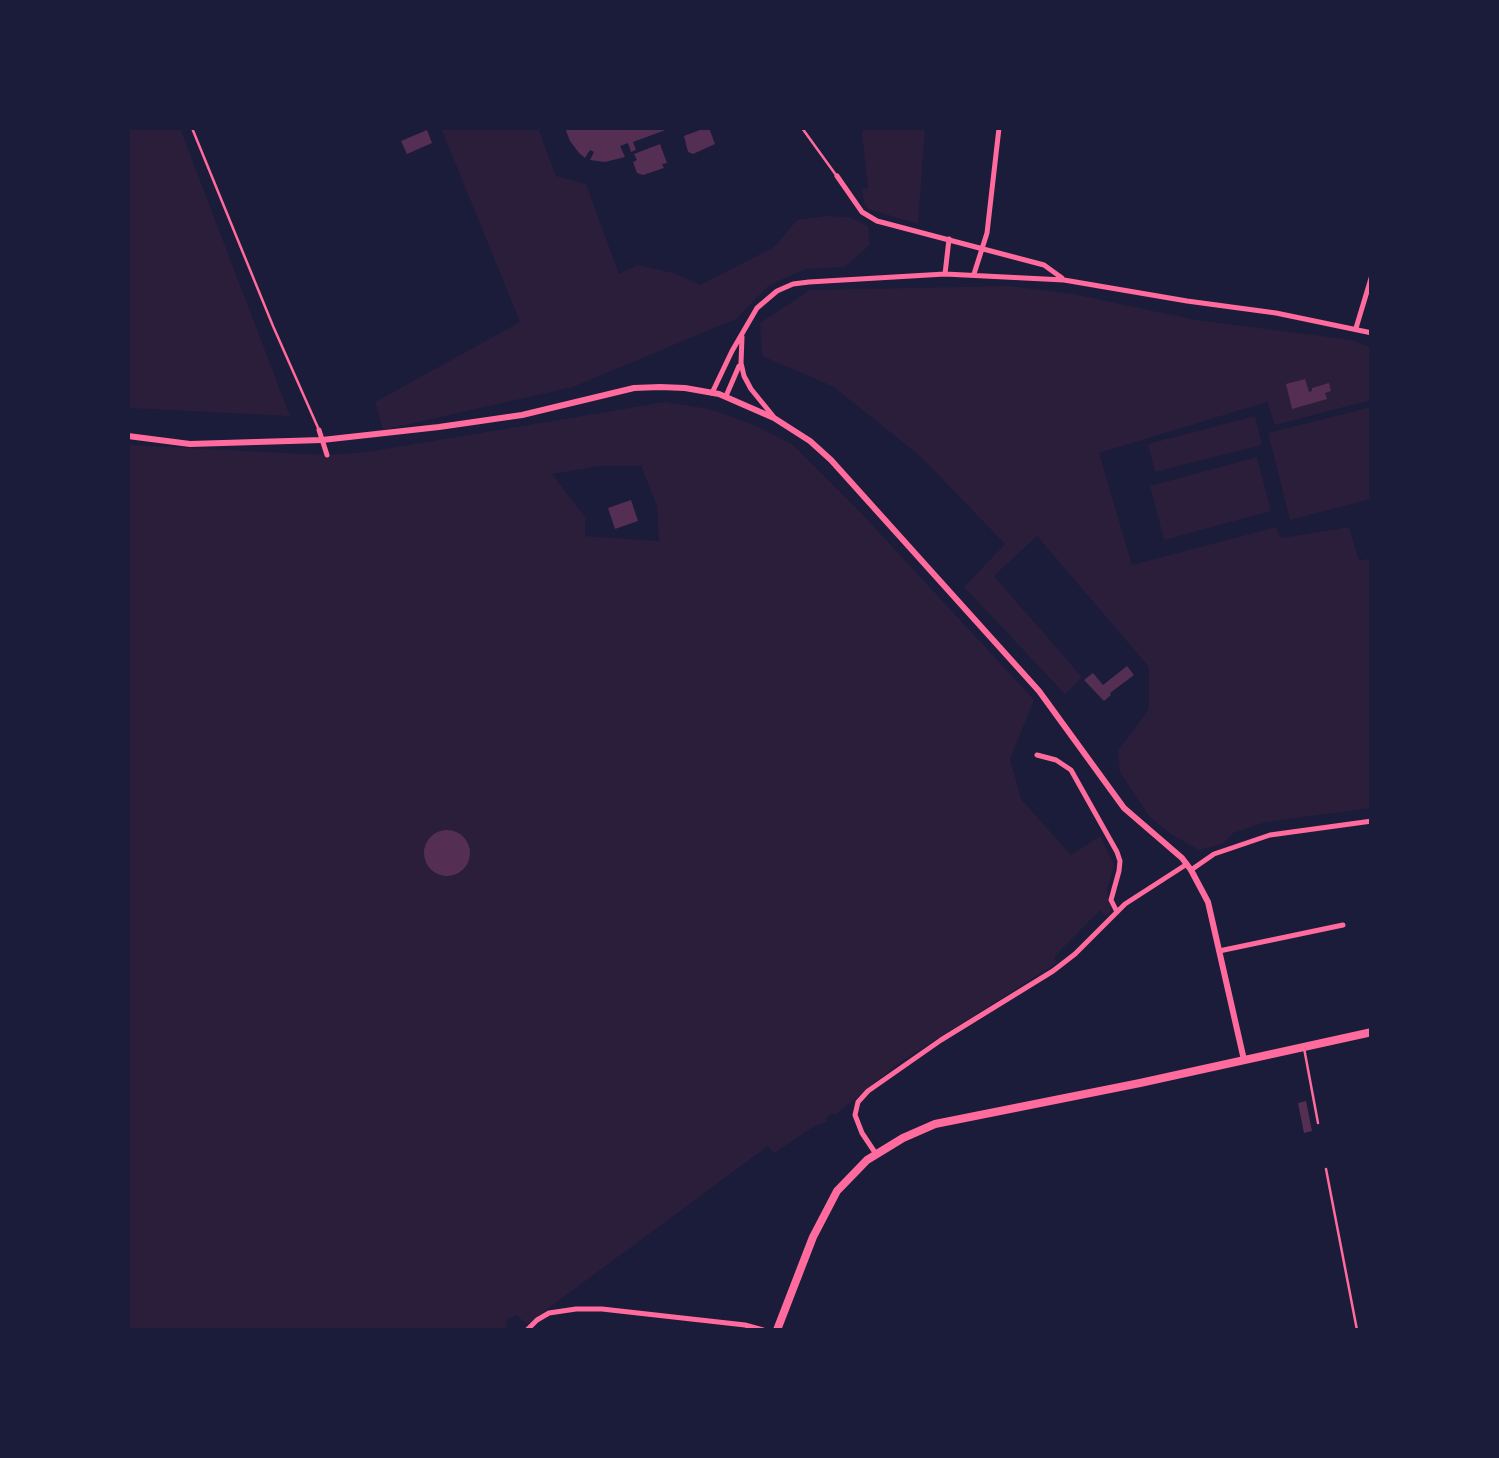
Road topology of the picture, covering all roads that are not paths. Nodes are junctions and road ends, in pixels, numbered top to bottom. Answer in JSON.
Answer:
{"nodes":[{"id":1,"x":192,"y":128,"type":"edge"},
{"id":2,"x":802,"y":128,"type":"edge"},
{"id":3,"x":999,"y":128,"type":"edge"},
{"id":4,"x":837,"y":176,"type":"joint"},
{"id":5,"x":948,"y":239,"type":"junction"},
{"id":6,"x":983,"y":248,"type":"junction"},
{"id":7,"x":945,"y":274,"type":"junction"},
{"id":8,"x":974,"y":274,"type":"junction"},
{"id":9,"x":1372,"y":275,"type":"edge"},
{"id":10,"x":1064,"y":280,"type":"junction"},
{"id":11,"x":1356,"y":328,"type":"junction"},
{"id":12,"x":1372,"y":332,"type":"edge"},
{"id":13,"x":742,"y":336,"type":"junction"},
{"id":14,"x":741,"y":364,"type":"junction"},
{"id":15,"x":712,"y":392,"type":"junction"},
{"id":16,"x":726,"y":396,"type":"junction"},
{"id":17,"x":774,"y":418,"type":"junction"},
{"id":18,"x":320,"y":430,"type":"joint"},
{"id":19,"x":128,"y":436,"type":"edge"},
{"id":20,"x":322,"y":440,"type":"junction"},
{"id":21,"x":326,"y":455,"type":"dead end"},
{"id":22,"x":1037,"y":755,"type":"dead end"},
{"id":23,"x":1372,"y":821,"type":"edge"},
{"id":24,"x":1189,"y":867,"type":"junction"},
{"id":25,"x":1116,"y":912,"type":"junction"},
{"id":26,"x":1343,"y":925,"type":"dead end"},
{"id":27,"x":1219,"y":951,"type":"junction"},
{"id":28,"x":1372,"y":1032,"type":"edge"},
{"id":29,"x":1304,"y":1047,"type":"junction"},
{"id":30,"x":1244,"y":1060,"type":"junction"},
{"id":31,"x":1318,"y":1123,"type":"dead end"},
{"id":32,"x":876,"y":1154,"type":"junction"},
{"id":33,"x":1326,"y":1169,"type":"dead end"},
{"id":34,"x":528,"y":1328,"type":"edge"},
{"id":35,"x":763,"y":1330,"type":"edge"},
{"id":36,"x":776,"y":1330,"type":"edge"},
{"id":37,"x":1357,"y":1330,"type":"edge"}],
"edges":[{"from":1,"to":18,"type":"lane"},
{"from":2,"to":4,"type":"lane"},
{"from":3,"to":6,"type":"street"},
{"from":4,"to":5,"type":"street"},
{"from":5,"to":6,"type":"street"},
{"from":5,"to":7,"type":"street"},
{"from":6,"to":8,"type":"street"},
{"from":6,"to":10,"type":"street"},
{"from":7,"to":8,"type":"street"},
{"from":7,"to":13,"type":"street"},
{"from":8,"to":10,"type":"street"},
{"from":9,"to":11,"type":"street"},
{"from":10,"to":11,"type":"street"},
{"from":11,"to":12,"type":"street"},
{"from":13,"to":14,"type":"street"},
{"from":13,"to":15,"type":"street"},
{"from":14,"to":16,"type":"street"},
{"from":14,"to":17,"type":"street"},
{"from":15,"to":16,"type":"street"},
{"from":15,"to":20,"type":"street"},
{"from":16,"to":17,"type":"street"},
{"from":17,"to":24,"type":"street"},
{"from":18,"to":20,"type":"street"},
{"from":19,"to":20,"type":"street"},
{"from":20,"to":21,"type":"street"},
{"from":22,"to":25,"type":"street"},
{"from":23,"to":24,"type":"street"},
{"from":24,"to":25,"type":"street"},
{"from":24,"to":27,"type":"street"},
{"from":25,"to":32,"type":"street"},
{"from":26,"to":27,"type":"street"},
{"from":27,"to":30,"type":"street"},
{"from":28,"to":29,"type":"main road"},
{"from":29,"to":30,"type":"main road"},
{"from":29,"to":31,"type":"lane"},
{"from":30,"to":32,"type":"main road"},
{"from":32,"to":36,"type":"main road"},
{"from":33,"to":37,"type":"lane"},
{"from":34,"to":35,"type":"street"}]}
